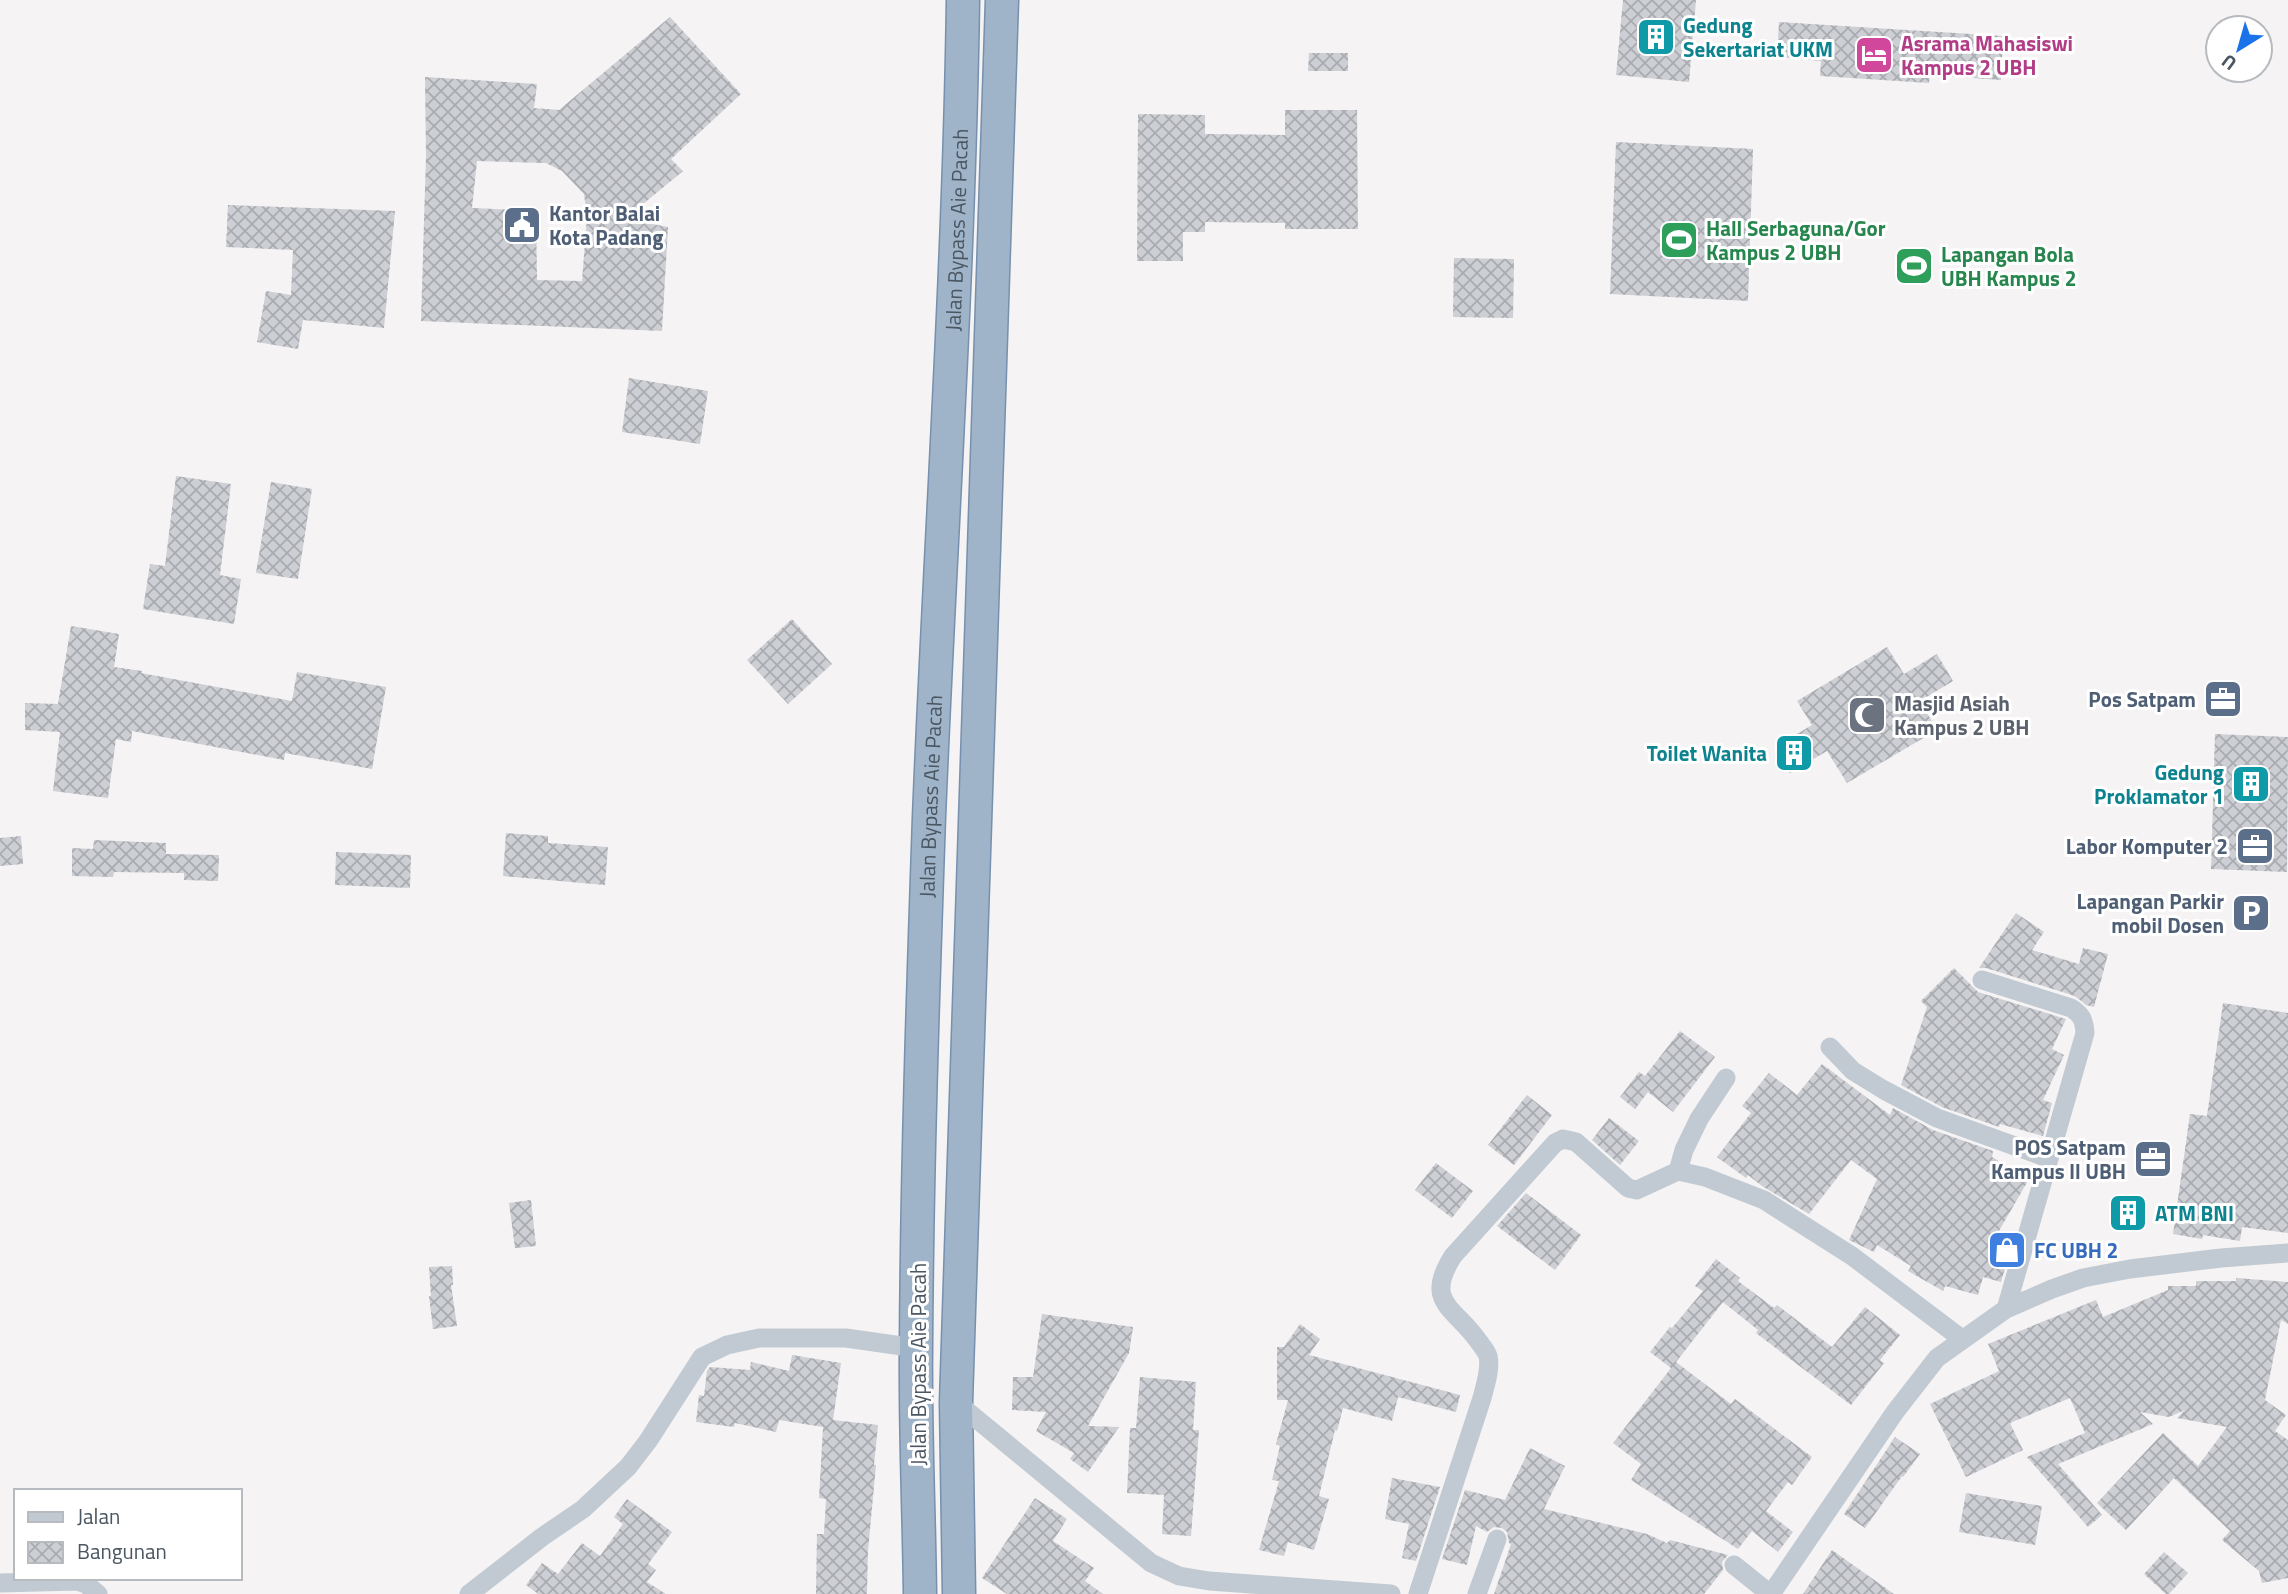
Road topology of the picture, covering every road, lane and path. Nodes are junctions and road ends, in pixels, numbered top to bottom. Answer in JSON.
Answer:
{"nodes":[{"id":1,"x":963,"y":0,"type":"edge"},
{"id":2,"x":1002,"y":0,"type":"edge"},
{"id":3,"x":1982,"y":980,"type":"dead end"},
{"id":4,"x":1830,"y":1047,"type":"dead end"},
{"id":5,"x":1726,"y":1079,"type":"dead end"},
{"id":6,"x":921,"y":1122,"type":"junction"},
{"id":7,"x":965,"y":1122,"type":"junction"},
{"id":8,"x":2048,"y":1158,"type":"junction"},
{"id":9,"x":1678,"y":1171,"type":"junction"},
{"id":10,"x":2288,"y":1253,"type":"edge"},
{"id":11,"x":2006,"y":1309,"type":"junction"},
{"id":12,"x":1962,"y":1339,"type":"junction"},
{"id":13,"x":916,"y":1348,"type":"junction"},
{"id":14,"x":956,"y":1402,"type":"junction"},
{"id":15,"x":1497,"y":1539,"type":"dead end"},
{"id":16,"x":1734,"y":1565,"type":"dead end"},
{"id":17,"x":0,"y":1583,"type":"edge"},
{"id":18,"x":98,"y":1594,"type":"edge"},
{"id":19,"x":470,"y":1594,"type":"edge"},
{"id":20,"x":920,"y":1594,"type":"edge"},
{"id":21,"x":959,"y":1594,"type":"edge"},
{"id":22,"x":1391,"y":1594,"type":"edge"},
{"id":23,"x":1418,"y":1594,"type":"edge"},
{"id":24,"x":1477,"y":1594,"type":"edge"},
{"id":25,"x":1770,"y":1594,"type":"edge"}],
"edges":[{"from":1,"to":6,"type":"highway","name":"Jalan Bypass Aie Pacah"},
{"from":2,"to":7,"type":"highway"},
{"from":3,"to":8,"type":"street"},
{"from":4,"to":8,"type":"street"},
{"from":5,"to":9,"type":"street"},
{"from":6,"to":7,"type":"highway"},
{"from":6,"to":13,"type":"highway","name":"Jalan Bypass Aie Pacah"},
{"from":7,"to":14,"type":"highway"},
{"from":8,"to":11,"type":"street"},
{"from":9,"to":12,"type":"street"},
{"from":9,"to":23,"type":"street"},
{"from":10,"to":11,"type":"street"},
{"from":11,"to":12,"type":"street"},
{"from":12,"to":25,"type":"street"},
{"from":13,"to":19,"type":"street"},
{"from":13,"to":20,"type":"highway","name":"Jalan Bypass Aie Pacah"},
{"from":14,"to":21,"type":"highway"},
{"from":14,"to":22,"type":"street"},
{"from":15,"to":24,"type":"street"},
{"from":16,"to":25,"type":"street"},
{"from":17,"to":18,"type":"street"}]}
